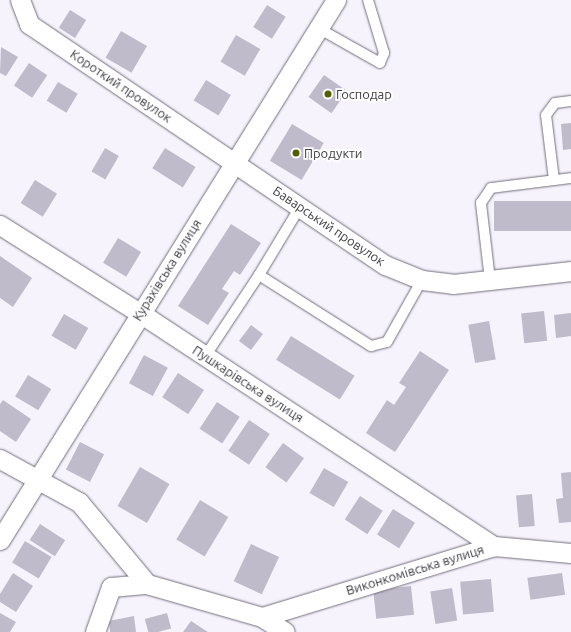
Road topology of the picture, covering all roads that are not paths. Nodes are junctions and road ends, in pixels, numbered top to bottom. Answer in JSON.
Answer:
{"nodes":[{"id":1,"x":20,"y":0,"type":"edge"},
{"id":2,"x":336,"y":0,"type":"edge"},
{"id":3,"x":368,"y":0,"type":"edge"},
{"id":4,"x":318,"y":28,"type":"junction"},
{"id":5,"x":571,"y":101,"type":"edge"},
{"id":6,"x":235,"y":162,"type":"junction"},
{"id":7,"x":571,"y":178,"type":"edge"},
{"id":8,"x":554,"y":180,"type":"junction"},
{"id":9,"x":300,"y":207,"type":"junction"},
{"id":10,"x":0,"y":225,"type":"edge"},
{"id":11,"x":571,"y":271,"type":"edge"},
{"id":12,"x":259,"y":275,"type":"junction"},
{"id":13,"x":422,"y":280,"type":"junction"},
{"id":14,"x":490,"y":280,"type":"junction"},
{"id":15,"x":140,"y":312,"type":"junction"},
{"id":16,"x":206,"y":356,"type":"junction"},
{"id":17,"x":0,"y":459,"type":"edge"},
{"id":18,"x":38,"y":480,"type":"junction"},
{"id":19,"x":0,"y":540,"type":"edge"},
{"id":20,"x":494,"y":546,"type":"junction"},
{"id":21,"x":571,"y":553,"type":"edge"},
{"id":22,"x":146,"y":584,"type":"junction"},
{"id":23,"x":262,"y":617,"type":"junction"},
{"id":24,"x":95,"y":632,"type":"edge"},
{"id":25,"x":285,"y":632,"type":"edge"}],
"edges":[{"from":1,"to":6,"type":"street","name":"Короткий провулок"},
{"from":2,"to":4,"type":"street","name":"Курахівська вулиця"},
{"from":3,"to":4,"type":"lane"},
{"from":4,"to":6,"type":"street","name":"Курахівська вулиця"},
{"from":5,"to":8,"type":"lane"},
{"from":6,"to":9,"type":"street","name":"Баварський провулок"},
{"from":6,"to":15,"type":"street","name":"Курахівська вулиця"},
{"from":7,"to":8,"type":"lane"},
{"from":8,"to":14,"type":"lane"},
{"from":9,"to":12,"type":"lane"},
{"from":9,"to":13,"type":"street","name":"Баварський провулок"},
{"from":10,"to":15,"type":"street","name":"Пушкарівська вулиця"},
{"from":11,"to":14,"type":"street","name":"Баварський провулок"},
{"from":12,"to":13,"type":"lane"},
{"from":12,"to":16,"type":"lane"},
{"from":13,"to":14,"type":"street","name":"Баварський провулок"},
{"from":15,"to":16,"type":"street","name":"Пушкарівська вулиця"},
{"from":15,"to":18,"type":"street","name":"Курахівська вулиця"},
{"from":16,"to":20,"type":"street","name":"Пушкарівська вулиця"},
{"from":17,"to":18,"type":"street"},
{"from":18,"to":19,"type":"street","name":"Курахівська вулиця"},
{"from":18,"to":22,"type":"street"},
{"from":20,"to":21,"type":"street","name":"Виконкомівська вулиця"},
{"from":20,"to":23,"type":"street","name":"Виконкомівська вулиця"},
{"from":22,"to":23,"type":"street"},
{"from":22,"to":24,"type":"street"},
{"from":23,"to":25,"type":"street"}]}
